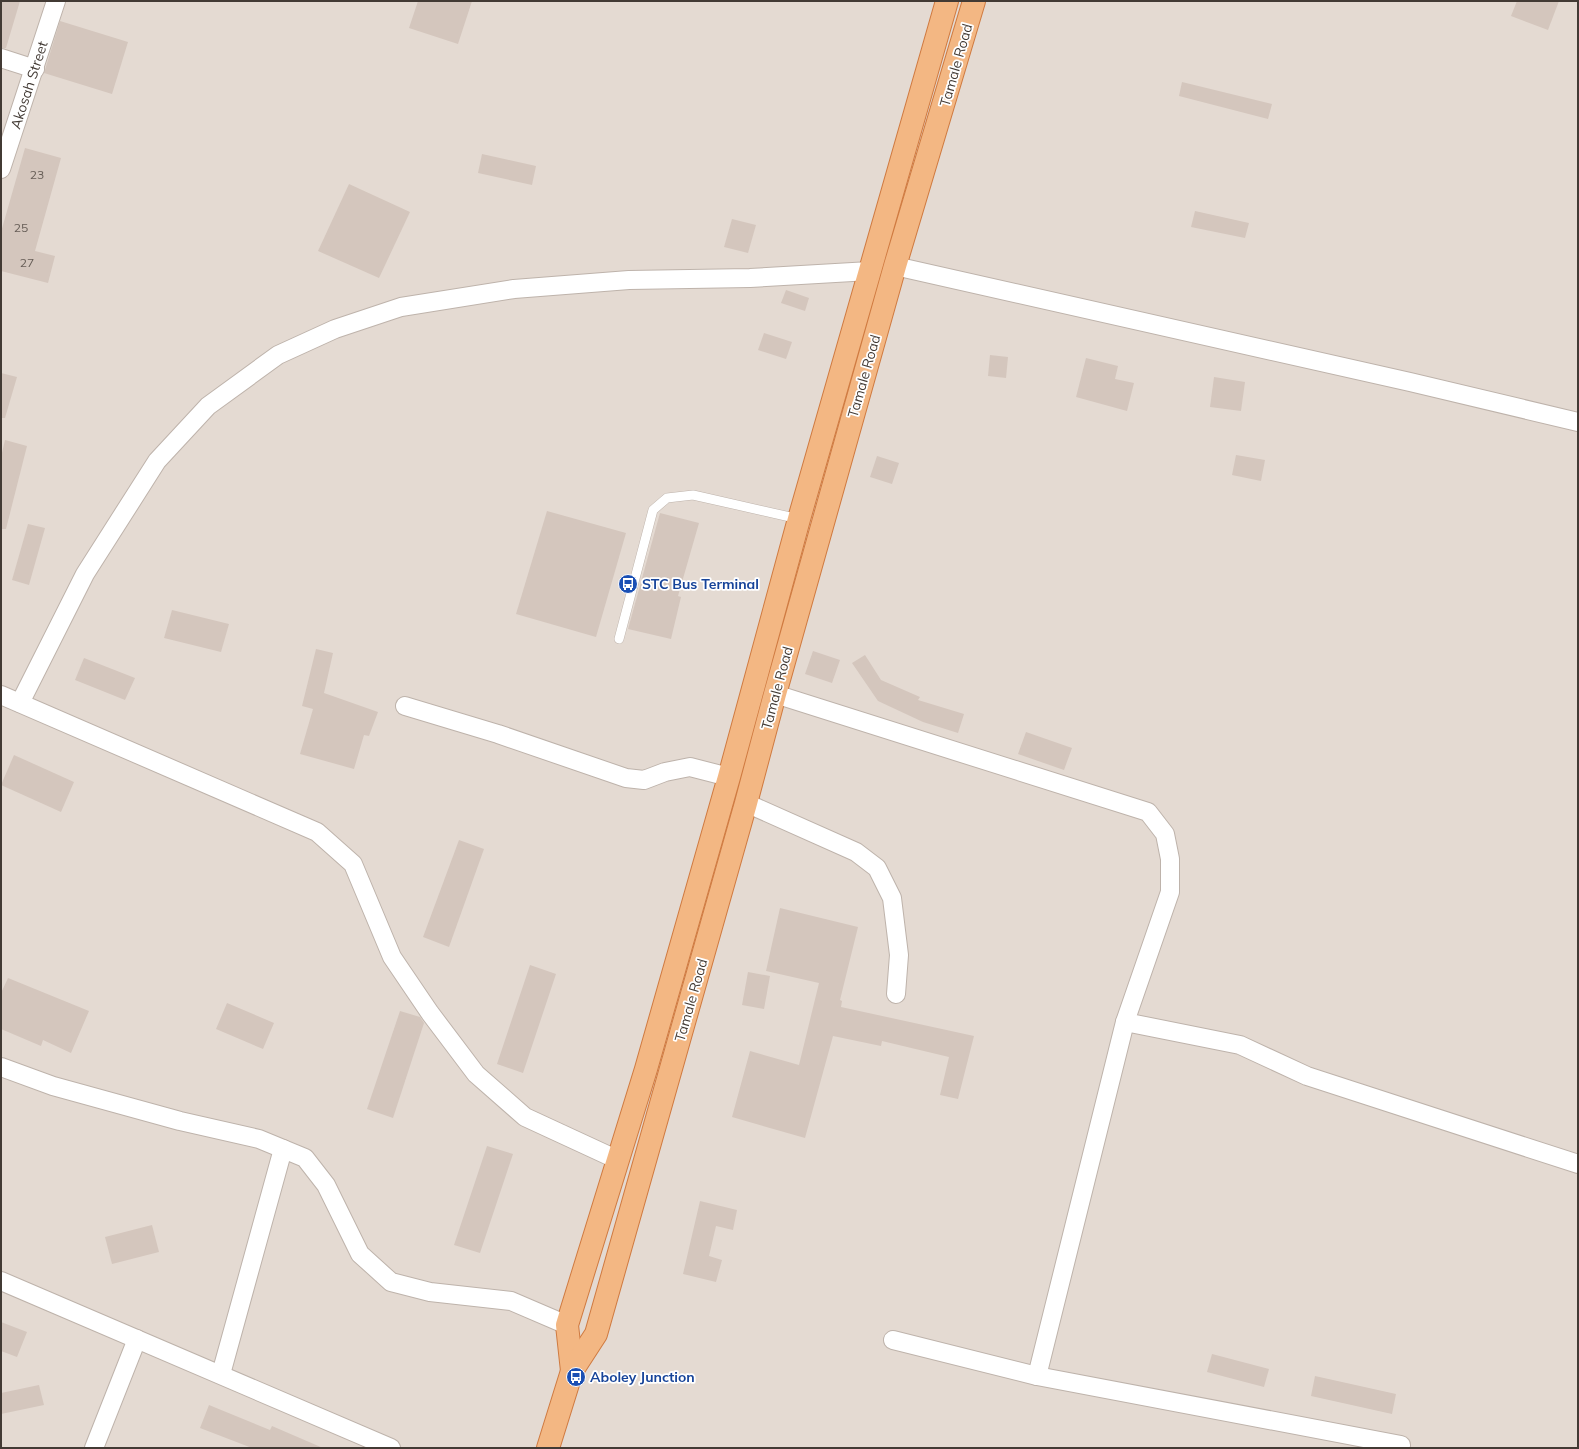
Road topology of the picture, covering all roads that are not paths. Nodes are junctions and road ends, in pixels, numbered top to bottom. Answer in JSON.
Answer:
{"nodes":[{"id":1,"x":56,"y":1,"type":"edge"},
{"id":2,"x":947,"y":1,"type":"edge"},
{"id":3,"x":974,"y":1,"type":"edge"},
{"id":4,"x":1,"y":58,"type":"edge"},
{"id":5,"x":35,"y":69,"type":"junction"},
{"id":6,"x":927,"y":76,"type":"junction"},
{"id":7,"x":951,"y":82,"type":"junction"},
{"id":8,"x":1,"y":169,"type":"edge"},
{"id":9,"x":895,"y":266,"type":"junction"},
{"id":10,"x":870,"y":271,"type":"junction"},
{"id":11,"x":1578,"y":422,"type":"edge"},
{"id":12,"x":799,"y":519,"type":"junction"},
{"id":13,"x":792,"y":544,"type":"junction"},
{"id":14,"x":816,"y":550,"type":"junction"},
{"id":15,"x":618,"y":640,"type":"dead end"},
{"id":16,"x":775,"y":694,"type":"junction"},
{"id":17,"x":1,"y":695,"type":"edge"},
{"id":18,"x":20,"y":703,"type":"junction"},
{"id":19,"x":405,"y":706,"type":"dead end"},
{"id":20,"x":729,"y":776,"type":"junction"},
{"id":21,"x":746,"y":803,"type":"junction"},
{"id":22,"x":896,"y":994,"type":"dead end"},
{"id":23,"x":1124,"y":1022,"type":"junction"},
{"id":24,"x":1,"y":1067,"type":"edge"},
{"id":25,"x":283,"y":1149,"type":"junction"},
{"id":26,"x":618,"y":1160,"type":"junction"},
{"id":27,"x":1578,"y":1164,"type":"edge"},
{"id":28,"x":1,"y":1281,"type":"edge"},
{"id":29,"x":567,"y":1325,"type":"junction"},
{"id":30,"x":137,"y":1339,"type":"junction"},
{"id":31,"x":893,"y":1340,"type":"dead end"},
{"id":32,"x":572,"y":1371,"type":"junction"},
{"id":33,"x":221,"y":1374,"type":"junction"},
{"id":34,"x":1037,"y":1376,"type":"junction"},
{"id":35,"x":1401,"y":1445,"type":"dead end"},
{"id":36,"x":94,"y":1448,"type":"edge"},
{"id":37,"x":391,"y":1448,"type":"edge"},
{"id":38,"x":548,"y":1448,"type":"edge"}],
"edges":[{"from":1,"to":5,"type":"street","name":"Akosah Street"},
{"from":2,"to":6,"type":"highway","name":"Tamale Road"},
{"from":3,"to":7,"type":"highway","name":"Tamale Road"},
{"from":4,"to":5,"type":"street"},
{"from":5,"to":8,"type":"street","name":"Akosah Street"},
{"from":6,"to":7,"type":"highway"},
{"from":6,"to":10,"type":"highway","name":"Tamale Road"},
{"from":7,"to":9,"type":"highway","name":"Tamale Road"},
{"from":9,"to":11,"type":"street"},
{"from":9,"to":14,"type":"highway","name":"Tamale Road"},
{"from":10,"to":12,"type":"highway","name":"Tamale Road"},
{"from":10,"to":18,"type":"street"},
{"from":12,"to":13,"type":"highway","name":"Tamale Road"},
{"from":12,"to":15,"type":"lane"},
{"from":13,"to":14,"type":"highway"},
{"from":13,"to":20,"type":"highway","name":"Tamale Road"},
{"from":14,"to":16,"type":"highway","name":"Tamale Road"},
{"from":16,"to":21,"type":"highway","name":"Tamale Road"},
{"from":16,"to":23,"type":"street"},
{"from":17,"to":18,"type":"street"},
{"from":18,"to":26,"type":"street"},
{"from":19,"to":20,"type":"street"},
{"from":20,"to":26,"type":"highway","name":"Tamale Road"},
{"from":21,"to":22,"type":"street"},
{"from":21,"to":32,"type":"highway","name":"Tamale Road"},
{"from":23,"to":27,"type":"street"},
{"from":23,"to":34,"type":"street"},
{"from":24,"to":25,"type":"street"},
{"from":25,"to":29,"type":"street"},
{"from":25,"to":33,"type":"street"},
{"from":26,"to":29,"type":"highway","name":"Tamale Road"},
{"from":28,"to":30,"type":"street"},
{"from":29,"to":32,"type":"highway","name":"Tamale Road"},
{"from":30,"to":33,"type":"street"},
{"from":30,"to":36,"type":"street"},
{"from":31,"to":34,"type":"street"},
{"from":32,"to":38,"type":"highway","name":"Tamale Road"},
{"from":33,"to":37,"type":"street"},
{"from":34,"to":35,"type":"street"}]}
